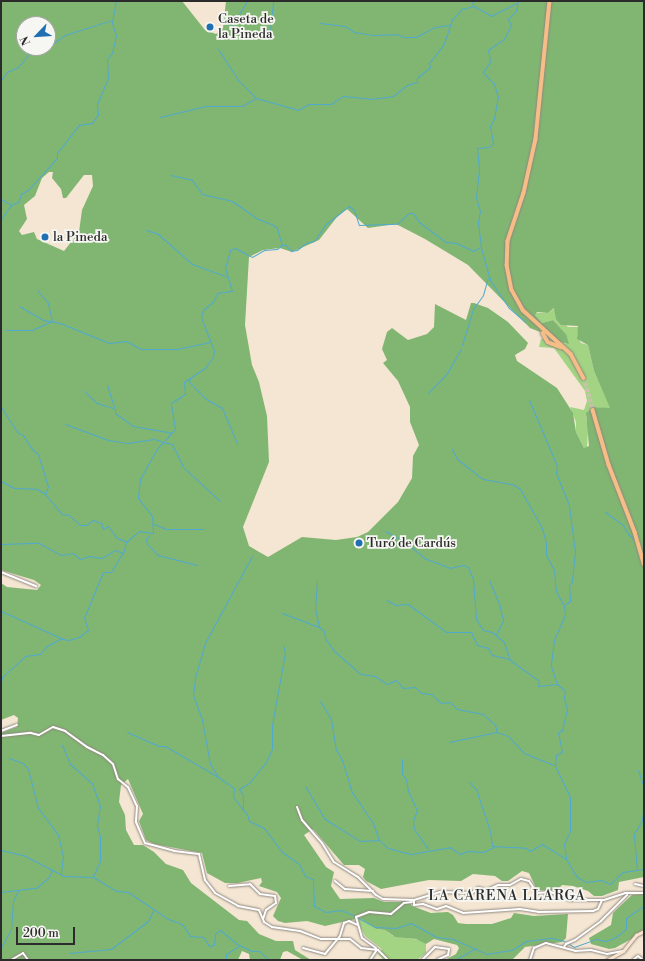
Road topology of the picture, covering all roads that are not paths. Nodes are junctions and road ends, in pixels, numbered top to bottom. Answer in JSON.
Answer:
{"nodes":[{"id":1,"x":550,"y":1,"type":"edge"},
{"id":2,"x":551,"y":341,"type":"junction"},
{"id":3,"x":562,"y":348,"type":"junction"},
{"id":4,"x":581,"y":371,"type":"junction"},
{"id":5,"x":584,"y":378,"type":"tunnel mouth"},
{"id":6,"x":593,"y":410,"type":"tunnel mouth"},
{"id":7,"x":596,"y":422,"type":"junction"},
{"id":8,"x":644,"y":556,"type":"edge"},
{"id":9,"x":644,"y":564,"type":"edge"},
{"id":10,"x":1,"y":572,"type":"edge"},
{"id":11,"x":36,"y":586,"type":"dead end"},
{"id":12,"x":17,"y":725,"type":"dead end"},
{"id":13,"x":1,"y":731,"type":"edge"},
{"id":14,"x":1,"y":736,"type":"edge"},
{"id":15,"x":297,"y":807,"type":"dead end"},
{"id":16,"x":335,"y":881,"type":"dead end"},
{"id":17,"x":635,"y":884,"type":"dead end"},
{"id":18,"x":229,"y":886,"type":"dead end"},
{"id":19,"x":644,"y":886,"type":"edge"},
{"id":20,"x":373,"y":891,"type":"junction"},
{"id":21,"x":644,"y":893,"type":"edge"},
{"id":22,"x":627,"y":894,"type":"junction"},
{"id":23,"x":602,"y":900,"type":"junction"},
{"id":24,"x":413,"y":901,"type":"junction"},
{"id":25,"x":263,"y":920,"type":"junction"},
{"id":26,"x":358,"y":925,"type":"junction"},
{"id":27,"x":644,"y":931,"type":"edge"},
{"id":28,"x":336,"y":941,"type":"junction"},
{"id":29,"x":303,"y":948,"type":"dead end"},
{"id":30,"x":564,"y":948,"type":"junction"},
{"id":31,"x":376,"y":949,"type":"junction"},
{"id":32,"x":623,"y":951,"type":"junction"},
{"id":33,"x":11,"y":960,"type":"edge"},
{"id":34,"x":28,"y":960,"type":"edge"},
{"id":35,"x":370,"y":960,"type":"edge"},
{"id":36,"x":388,"y":960,"type":"edge"},
{"id":37,"x":422,"y":960,"type":"edge"},
{"id":38,"x":437,"y":960,"type":"edge"},
{"id":39,"x":530,"y":960,"type":"edge"},
{"id":40,"x":607,"y":960,"type":"edge"},
{"id":41,"x":633,"y":960,"type":"edge"},
{"id":42,"x":643,"y":960,"type":"edge"}],
"edges":[{"from":1,"to":2,"type":"main road"},
{"from":1,"to":2,"type":"main road"},
{"from":2,"to":3,"type":"main road"},
{"from":2,"to":3,"type":"main road"},
{"from":2,"to":4,"type":"main road"},
{"from":3,"to":4,"type":"main road"},
{"from":4,"to":5,"type":"main road"},
{"from":6,"to":7,"type":"main road"},
{"from":7,"to":8,"type":"main road"},
{"from":7,"to":9,"type":"main road"},
{"from":10,"to":11,"type":"street"},
{"from":12,"to":13,"type":"street"},
{"from":14,"to":25,"type":"street"},
{"from":15,"to":20,"type":"street"},
{"from":16,"to":20,"type":"street"},
{"from":17,"to":19,"type":"street"},
{"from":18,"to":25,"type":"street"},
{"from":20,"to":24,"type":"street"},
{"from":21,"to":22,"type":"street"},
{"from":22,"to":23,"type":"street"},
{"from":22,"to":30,"type":"street"},
{"from":23,"to":24,"type":"street"},
{"from":23,"to":24,"type":"street"},
{"from":24,"to":26,"type":"street"},
{"from":25,"to":28,"type":"street"},
{"from":26,"to":28,"type":"street"},
{"from":26,"to":31,"type":"street"},
{"from":27,"to":32,"type":"street"},
{"from":28,"to":29,"type":"street"},
{"from":28,"to":31,"type":"street"},
{"from":30,"to":32,"type":"street"},
{"from":30,"to":39,"type":"street"},
{"from":31,"to":35,"type":"street"},
{"from":31,"to":36,"type":"street"},
{"from":32,"to":40,"type":"street"},
{"from":33,"to":34,"type":"street"},
{"from":37,"to":38,"type":"street"},
{"from":41,"to":42,"type":"street"}]}
